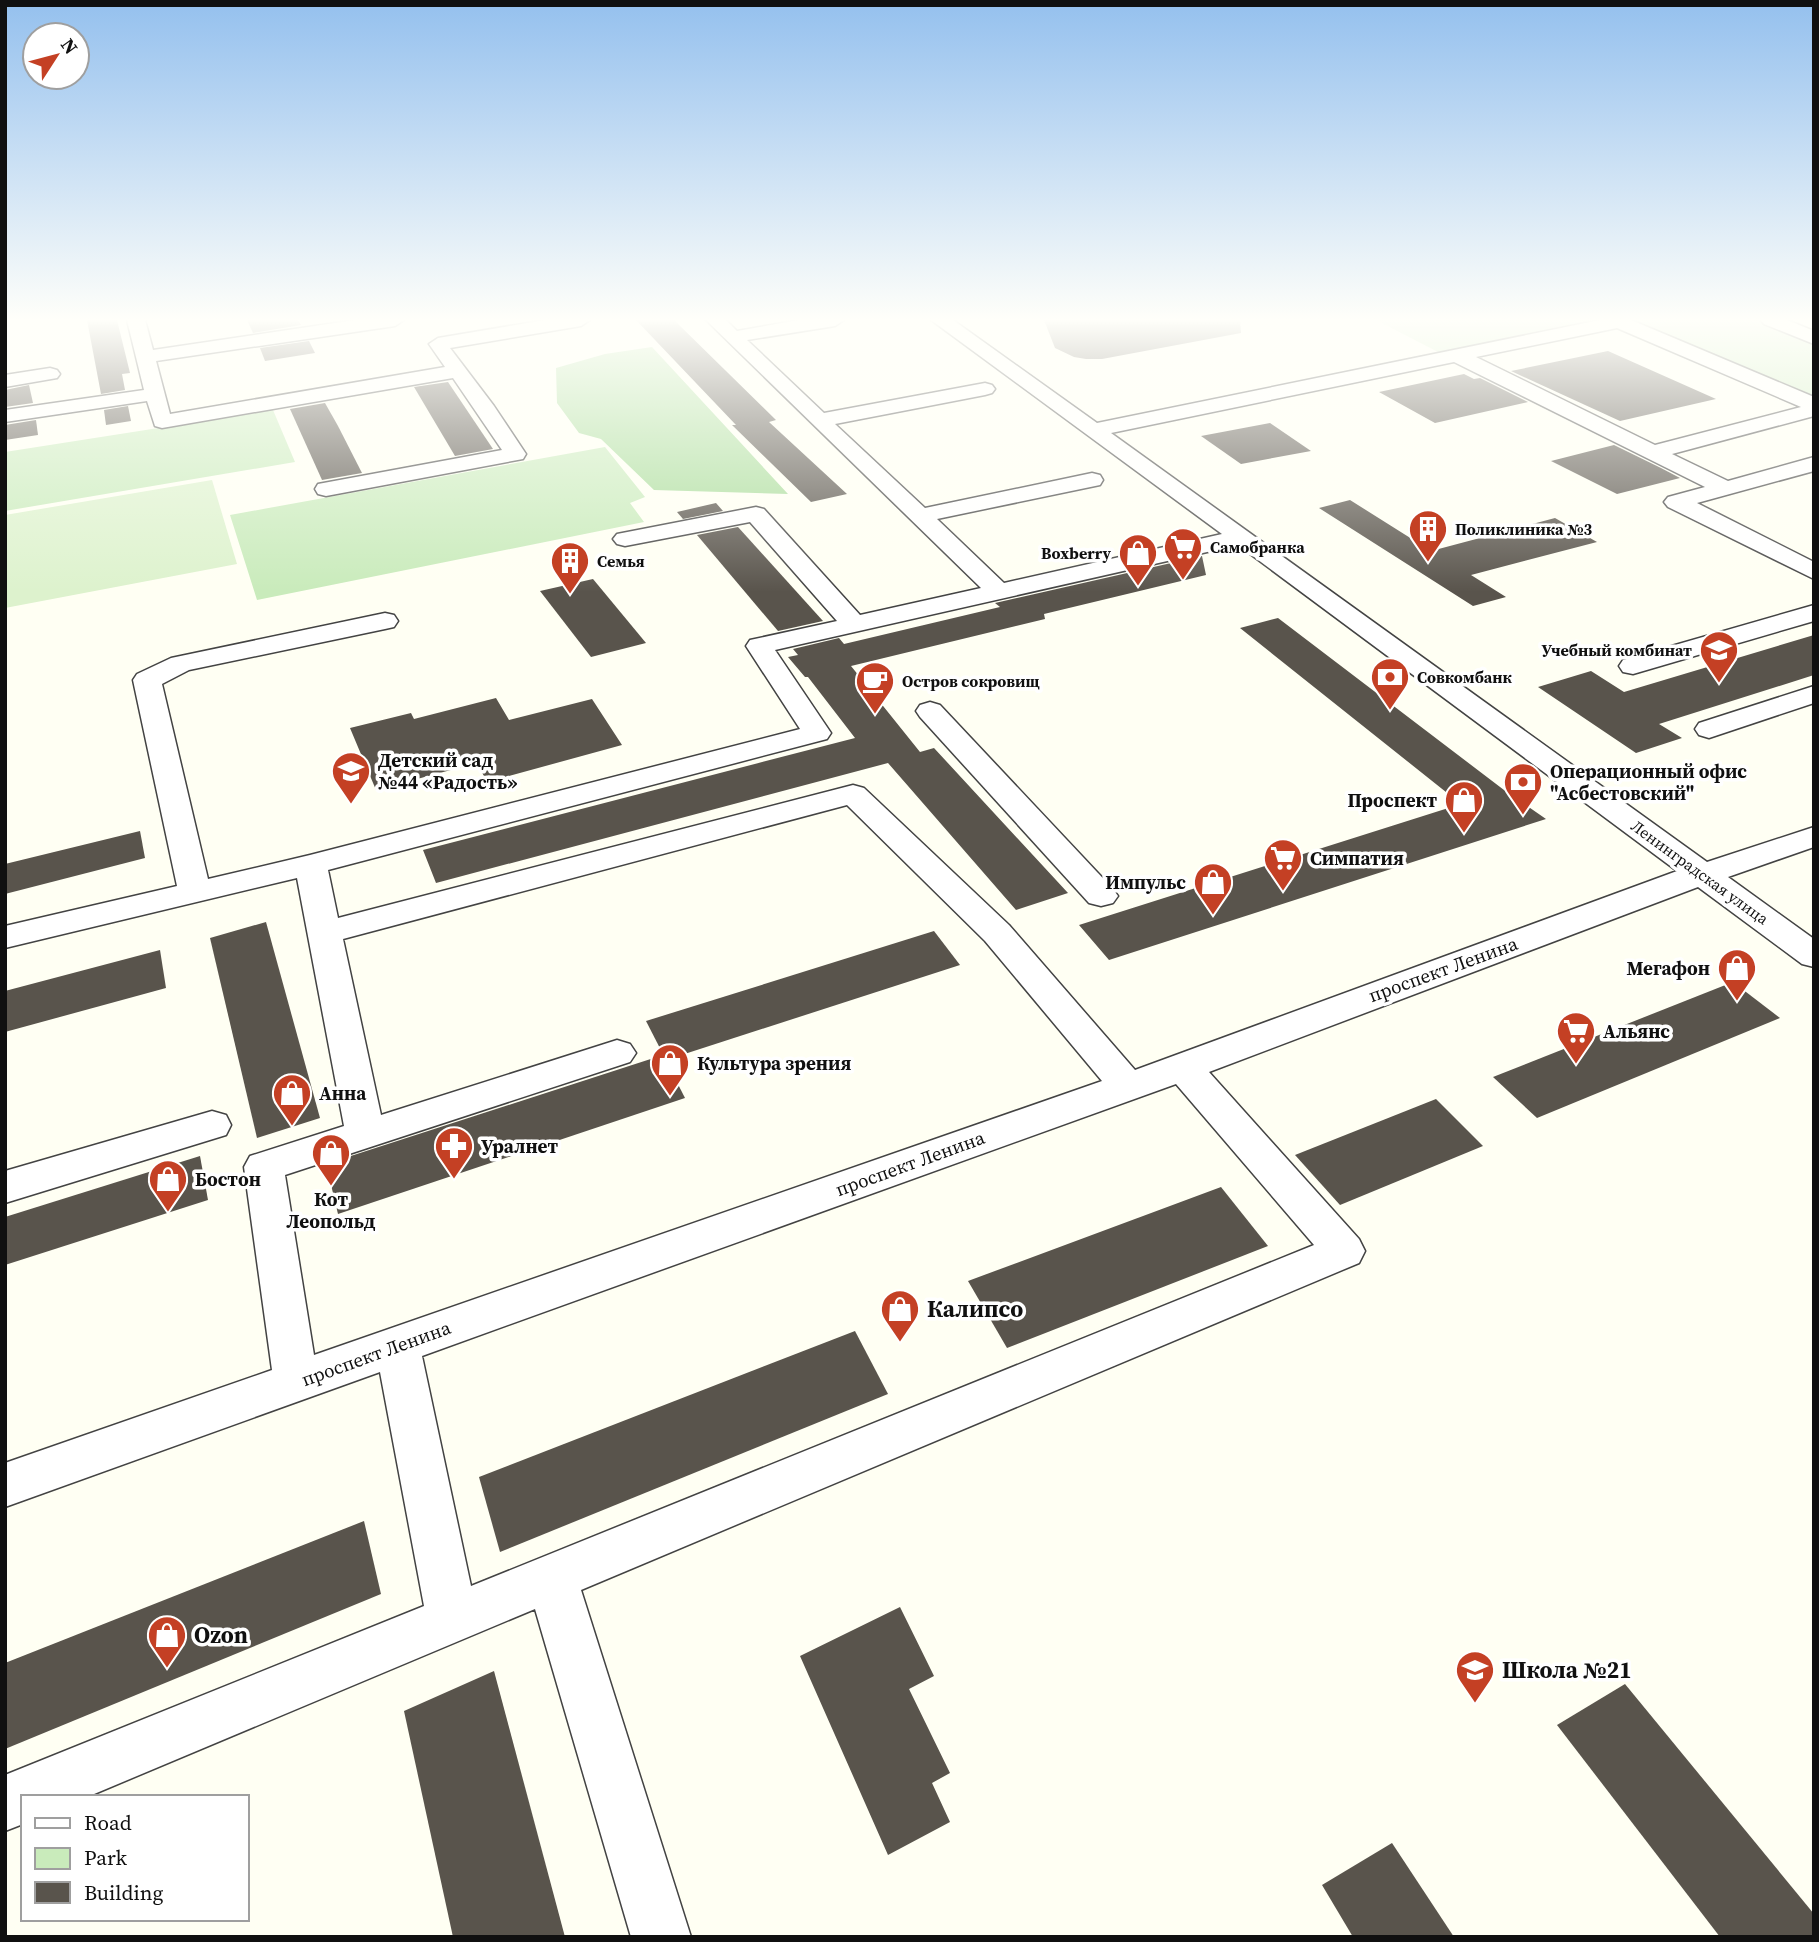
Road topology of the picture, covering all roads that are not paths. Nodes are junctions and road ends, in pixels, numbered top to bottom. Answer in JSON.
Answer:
{"nodes":[{"id":1,"x":42,"y":411,"type":"edge"},
{"id":2,"x":159,"y":411,"type":"edge"},
{"id":3,"x":230,"y":411,"type":"edge"},
{"id":4,"x":485,"y":411,"type":"edge"},
{"id":5,"x":810,"y":411,"type":"edge"},
{"id":6,"x":874,"y":411,"type":"edge"},
{"id":7,"x":1066,"y":411,"type":"edge"},
{"id":8,"x":1187,"y":411,"type":"edge"},
{"id":9,"x":1569,"y":411,"type":"edge"},
{"id":10,"x":1804,"y":411,"type":"edge"},
{"id":11,"x":5,"y":416,"type":"edge"},
{"id":12,"x":821,"y":421,"type":"junction"},
{"id":13,"x":1093,"y":430,"type":"junction"},
{"id":14,"x":1653,"y":452,"type":"junction"},
{"id":15,"x":1814,"y":464,"type":"edge"},
{"id":16,"x":1092,"y":480,"type":"dead end"},
{"id":17,"x":1726,"y":488,"type":"junction"},
{"id":18,"x":326,"y":489,"type":"dead end"},
{"id":19,"x":919,"y":516,"type":"junction"},
{"id":20,"x":1242,"y":537,"type":"junction"},
{"id":21,"x":625,"y":539,"type":"dead end"},
{"id":22,"x":1814,"y":572,"type":"edge"},
{"id":23,"x":999,"y":593,"type":"junction"},
{"id":24,"x":1814,"y":613,"type":"edge"},
{"id":25,"x":385,"y":621,"type":"dead end"},
{"id":26,"x":855,"y":625,"type":"junction"},
{"id":27,"x":1633,"y":667,"type":"dead end"},
{"id":28,"x":1814,"y":694,"type":"edge"},
{"id":29,"x":930,"y":711,"type":"dead end"},
{"id":30,"x":1709,"y":729,"type":"dead end"},
{"id":31,"x":1814,"y":836,"type":"edge"},
{"id":32,"x":311,"y":865,"type":"junction"},
{"id":33,"x":1704,"y":874,"type":"junction"},
{"id":34,"x":195,"y":893,"type":"junction"},
{"id":35,"x":1101,"y":896,"type":"dead end"},
{"id":36,"x":326,"y":932,"type":"junction"},
{"id":37,"x":5,"y":937,"type":"edge"},
{"id":38,"x":1814,"y":956,"type":"edge"},
{"id":39,"x":617,"y":1053,"type":"dead end"},
{"id":40,"x":1183,"y":1067,"type":"junction"},
{"id":41,"x":1127,"y":1086,"type":"junction"},
{"id":42,"x":212,"y":1125,"type":"dead end"},
{"id":43,"x":365,"y":1133,"type":"junction"},
{"id":44,"x":5,"y":1187,"type":"edge"},
{"id":45,"x":397,"y":1345,"type":"junction"},
{"id":46,"x":296,"y":1381,"type":"junction"},
{"id":47,"x":5,"y":1485,"type":"edge"},
{"id":48,"x":552,"y":1579,"type":"junction"},
{"id":49,"x":452,"y":1620,"type":"junction"},
{"id":50,"x":22,"y":1795,"type":"edge"},
{"id":51,"x":662,"y":1937,"type":"edge"}],
"edges":[{"from":1,"to":11,"type":"street"},
{"from":2,"to":3,"type":"street"},
{"from":4,"to":18,"type":"street"},
{"from":5,"to":12,"type":"street"},
{"from":6,"to":12,"type":"street"},
{"from":7,"to":13,"type":"street","name":"Ленинградская улица"},
{"from":8,"to":13,"type":"street"},
{"from":9,"to":14,"type":"street"},
{"from":10,"to":14,"type":"street"},
{"from":12,"to":19,"type":"street"},
{"from":13,"to":20,"type":"street","name":"Ленинградская улица"},
{"from":14,"to":17,"type":"street"},
{"from":15,"to":17,"type":"street"},
{"from":16,"to":19,"type":"street"},
{"from":17,"to":22,"type":"street"},
{"from":19,"to":23,"type":"street"},
{"from":20,"to":23,"type":"street"},
{"from":20,"to":33,"type":"street","name":"Ленинградская улица"},
{"from":21,"to":26,"type":"street"},
{"from":23,"to":26,"type":"street"},
{"from":24,"to":27,"type":"street"},
{"from":25,"to":34,"type":"street"},
{"from":26,"to":32,"type":"street"},
{"from":28,"to":30,"type":"street"},
{"from":29,"to":35,"type":"street"},
{"from":31,"to":33,"type":"street","name":"проспект Ленина"},
{"from":32,"to":34,"type":"street"},
{"from":32,"to":36,"type":"street"},
{"from":33,"to":38,"type":"street","name":"Ленинградская улица"},
{"from":33,"to":40,"type":"street","name":"проспект Ленина"},
{"from":34,"to":37,"type":"street"},
{"from":36,"to":41,"type":"street"},
{"from":36,"to":43,"type":"street"},
{"from":39,"to":43,"type":"street"},
{"from":40,"to":41,"type":"street","name":"проспект Ленина"},
{"from":40,"to":48,"type":"street"},
{"from":41,"to":45,"type":"street","name":"проспект Ленина"},
{"from":42,"to":44,"type":"street"},
{"from":43,"to":46,"type":"street"},
{"from":45,"to":46,"type":"street","name":"проспект Ленина"},
{"from":45,"to":49,"type":"street"},
{"from":46,"to":47,"type":"street","name":"проспект Ленина"},
{"from":48,"to":49,"type":"street"},
{"from":48,"to":51,"type":"street"},
{"from":49,"to":50,"type":"street"}]}
